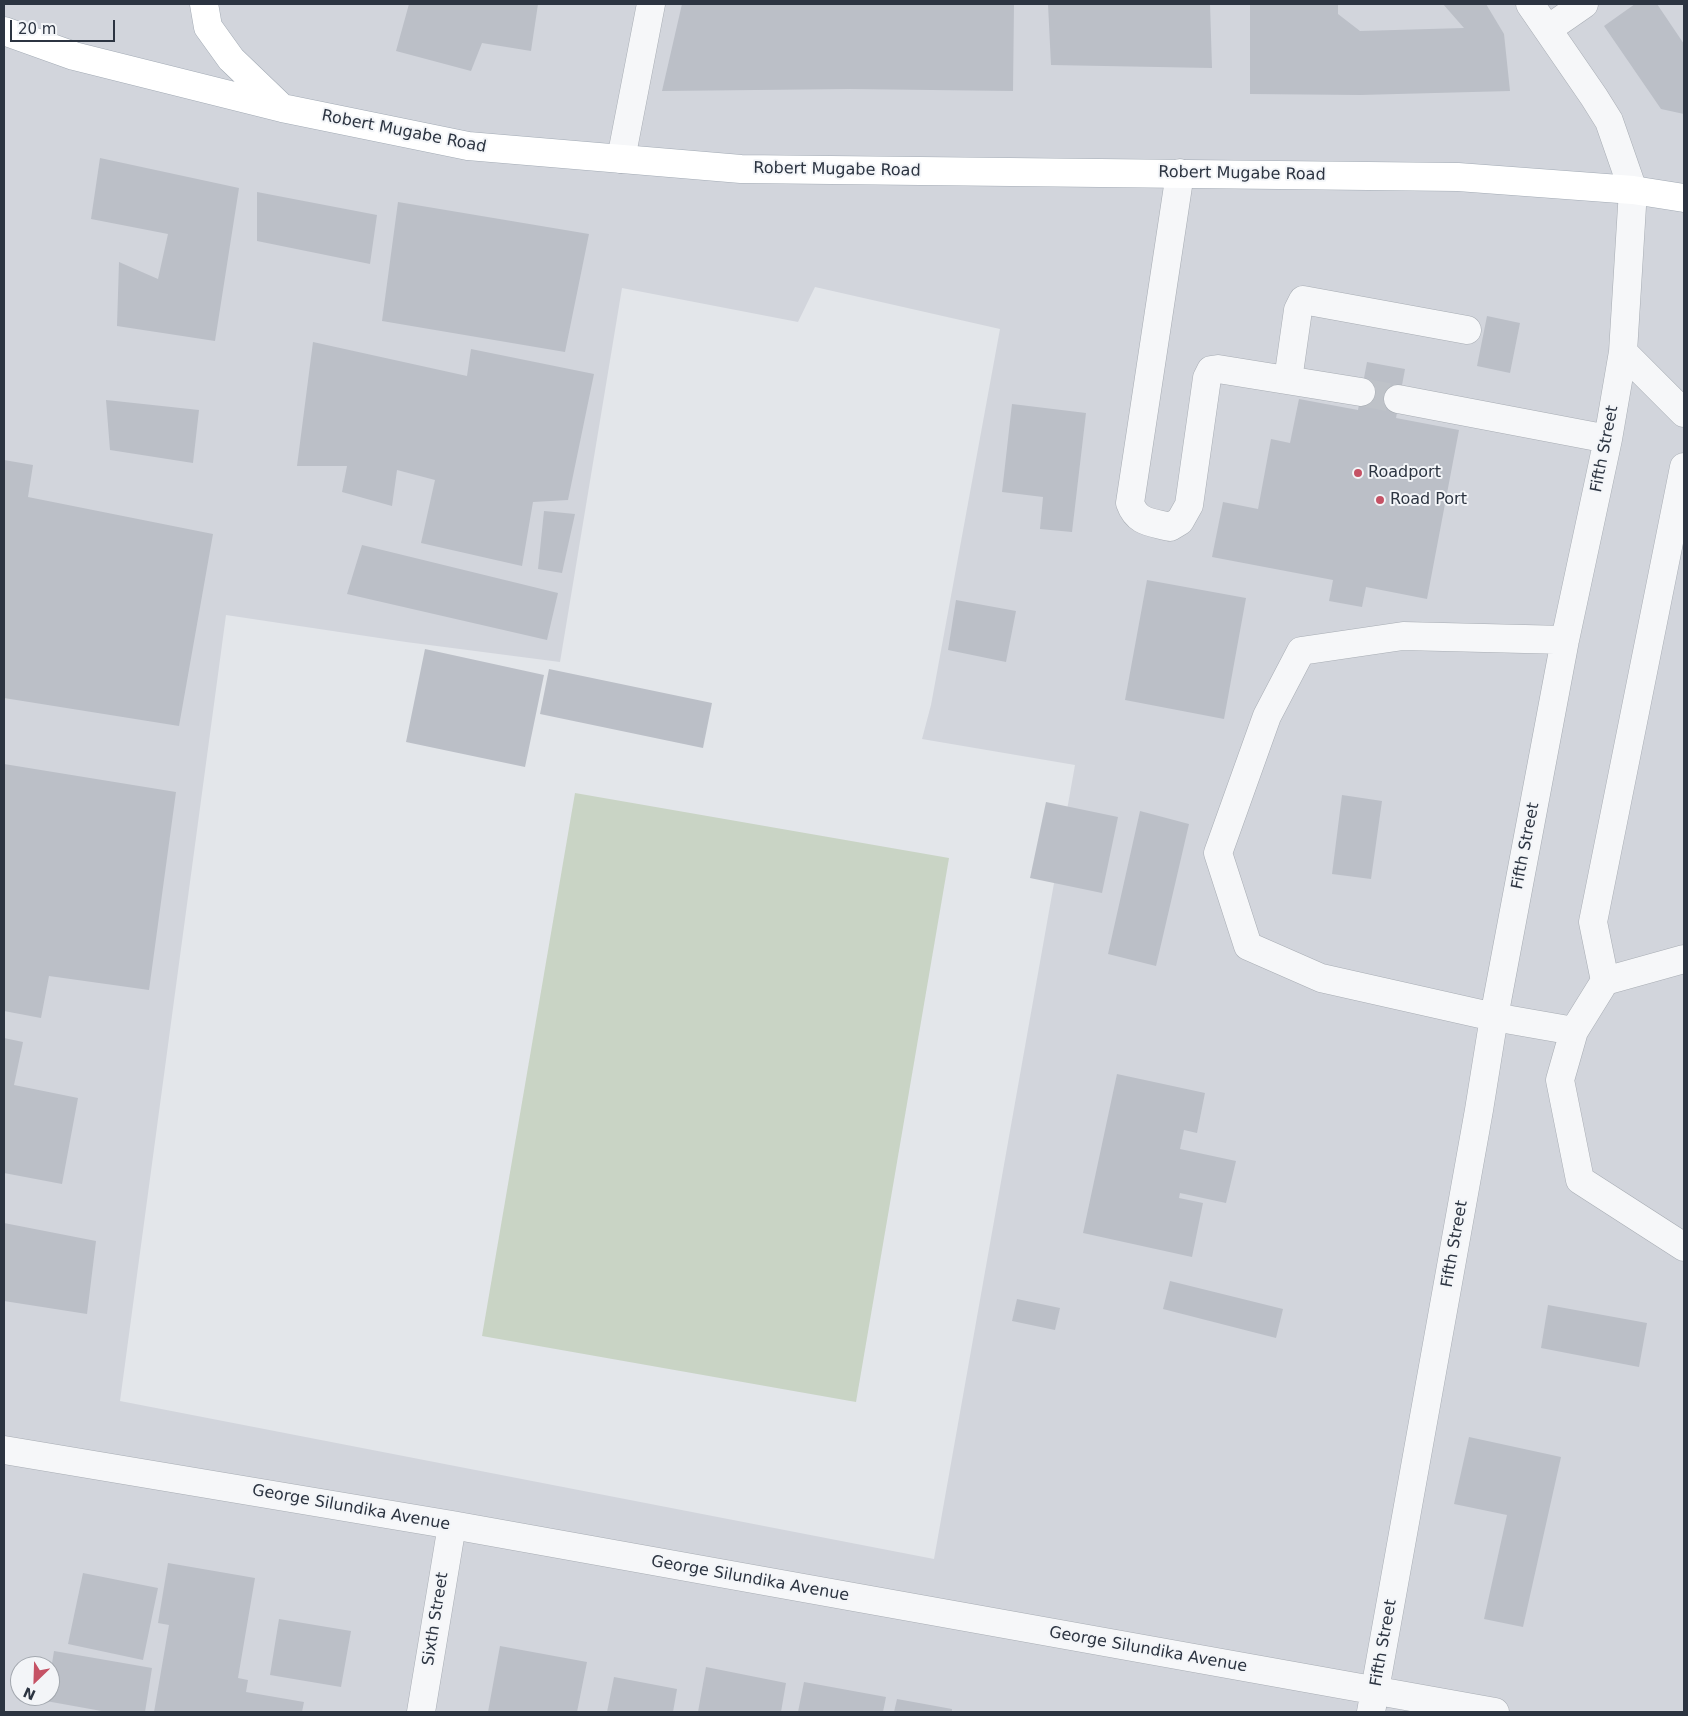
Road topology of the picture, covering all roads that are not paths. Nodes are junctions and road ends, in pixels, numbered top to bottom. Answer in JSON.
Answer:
{"nodes":[{"id":1,"x":204,"y":4,"type":"edge"},
{"id":2,"x":651,"y":4,"type":"edge"},
{"id":3,"x":1530,"y":4,"type":"edge"},
{"id":4,"x":1584,"y":4,"type":"edge"},
{"id":5,"x":1548,"y":29,"type":"junction"},
{"id":6,"x":4,"y":32,"type":"edge"},
{"id":7,"x":282,"y":108,"type":"junction"},
{"id":8,"x":621,"y":159,"type":"junction"},
{"id":9,"x":1180,"y":173,"type":"junction"},
{"id":10,"x":1633,"y":190,"type":"junction"},
{"id":11,"x":1684,"y":198,"type":"edge"},
{"id":12,"x":1466,"y":330,"type":"dead end"},
{"id":13,"x":1624,"y":352,"type":"junction"},
{"id":14,"x":1288,"y":380,"type":"junction"},
{"id":15,"x":1361,"y":392,"type":"tunnel mouth"},
{"id":16,"x":1398,"y":399,"type":"tunnel mouth"},
{"id":17,"x":1684,"y":413,"type":"edge"},
{"id":18,"x":1608,"y":439,"type":"junction"},
{"id":19,"x":1684,"y":467,"type":"edge"},
{"id":20,"x":1565,"y":640,"type":"junction"},
{"id":21,"x":1684,"y":959,"type":"edge"},
{"id":22,"x":1605,"y":981,"type":"junction"},
{"id":23,"x":1494,"y":1017,"type":"junction"},
{"id":24,"x":1574,"y":1031,"type":"junction"},
{"id":25,"x":1684,"y":1247,"type":"edge"},
{"id":26,"x":4,"y":1450,"type":"edge"},
{"id":27,"x":452,"y":1525,"type":"junction"},
{"id":28,"x":1373,"y":1702,"type":"edge"},
{"id":29,"x":421,"y":1712,"type":"edge"},
{"id":30,"x":1495,"y":1712,"type":"edge"}],
"edges":[{"from":1,"to":7,"type":"main road"},
{"from":2,"to":8,"type":"street"},
{"from":3,"to":5,"type":"street","name":"Fifth Street"},
{"from":4,"to":5,"type":"street"},
{"from":5,"to":10,"type":"street","name":"Fifth Street"},
{"from":6,"to":7,"type":"main road","name":"Robert Mugabe Road"},
{"from":7,"to":8,"type":"main road","name":"Robert Mugabe Road"},
{"from":8,"to":9,"type":"main road","name":"Robert Mugabe Road"},
{"from":9,"to":10,"type":"main road","name":"Robert Mugabe Road"},
{"from":9,"to":14,"type":"street"},
{"from":10,"to":11,"type":"main road","name":"Robert Mugabe Road"},
{"from":10,"to":13,"type":"street","name":"Fifth Street"},
{"from":12,"to":14,"type":"street"},
{"from":13,"to":17,"type":"street"},
{"from":13,"to":18,"type":"street","name":"Fifth Street"},
{"from":14,"to":15,"type":"street"},
{"from":16,"to":18,"type":"street"},
{"from":18,"to":20,"type":"street","name":"Fifth Street"},
{"from":19,"to":22,"type":"street"},
{"from":20,"to":23,"type":"street","name":"Fifth Street"},
{"from":20,"to":23,"type":"street"},
{"from":21,"to":22,"type":"street"},
{"from":22,"to":24,"type":"street"},
{"from":23,"to":24,"type":"street"},
{"from":23,"to":28,"type":"street","name":"Fifth Street"},
{"from":24,"to":25,"type":"street"},
{"from":26,"to":27,"type":"street","name":"George Silundika Avenue"},
{"from":27,"to":28,"type":"street","name":"George Silundika Avenue"},
{"from":27,"to":29,"type":"street","name":"Sixth Street"},
{"from":28,"to":30,"type":"street","name":"George Silundika Avenue"}]}
